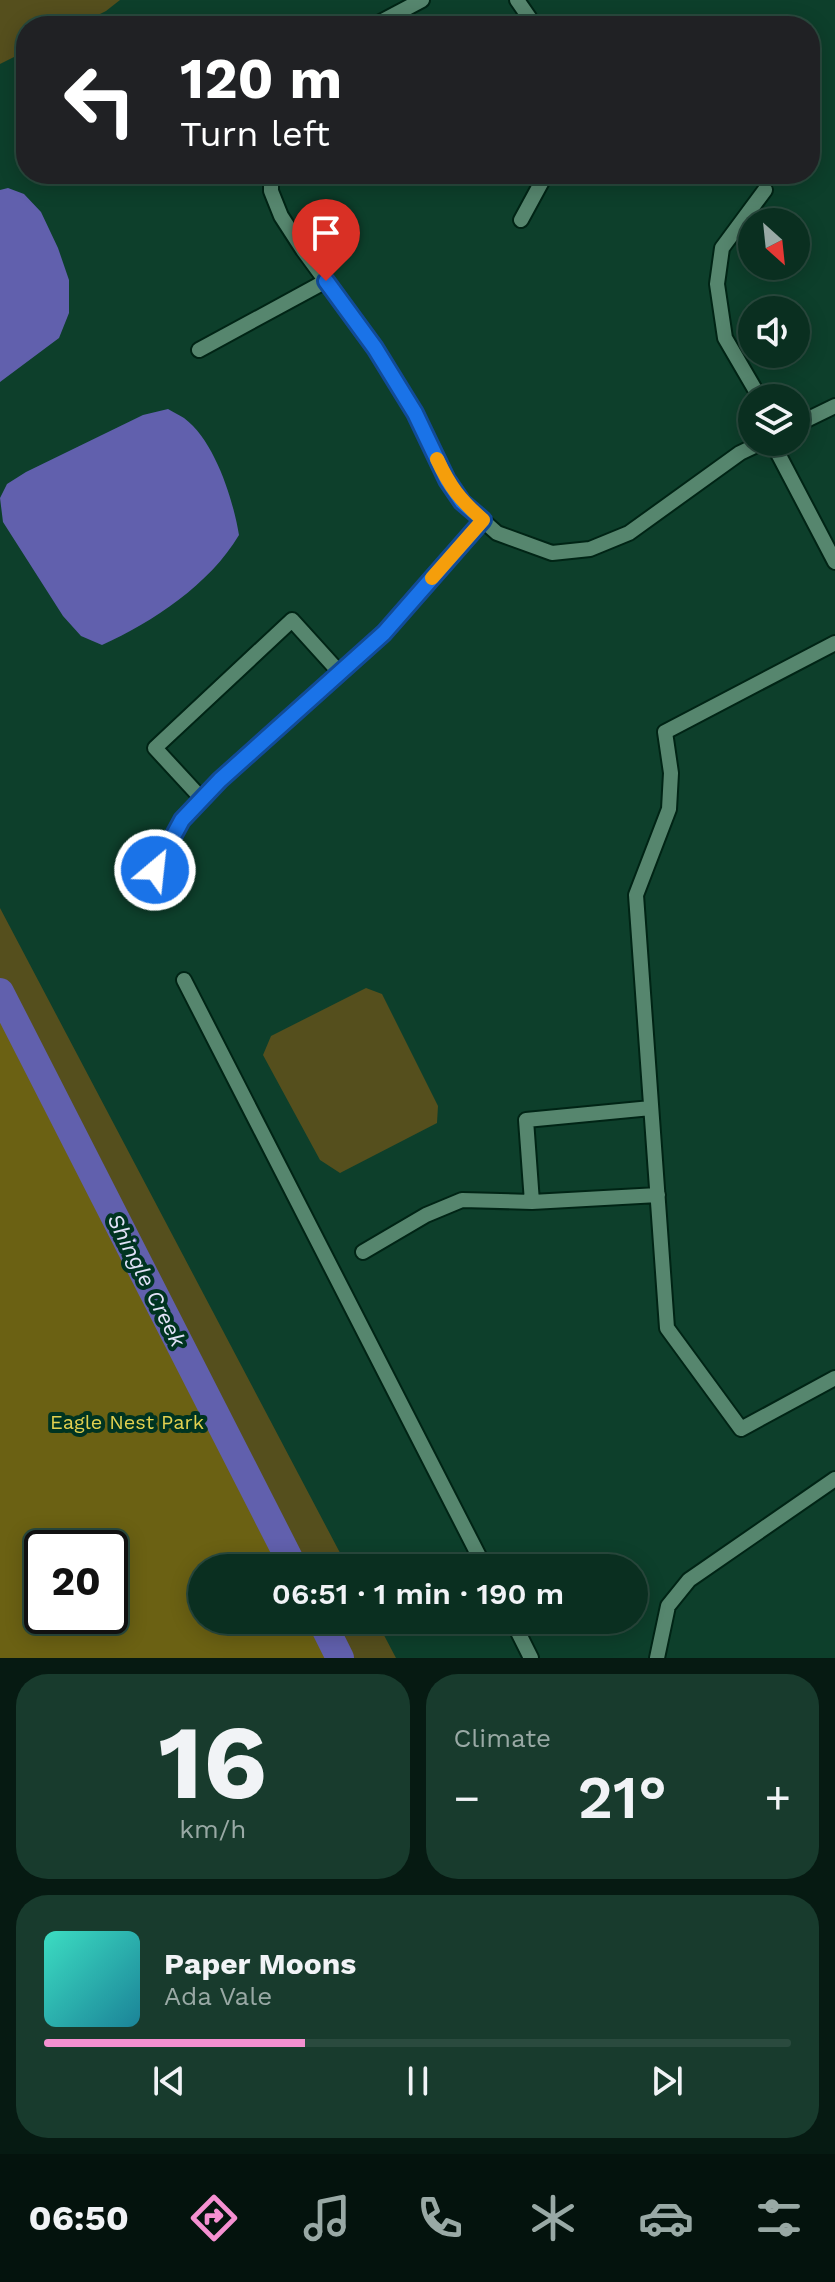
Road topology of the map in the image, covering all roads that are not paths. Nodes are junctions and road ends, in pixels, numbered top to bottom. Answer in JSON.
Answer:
{"nodes":[{"id":1,"x":422,"y":0,"type":"edge"},
{"id":2,"x":392,"y":16,"type":"edge"},
{"id":3,"x":271,"y":184,"type":"edge"},
{"id":4,"x":541,"y":184,"type":"edge"},
{"id":5,"x":765,"y":190,"type":"dead end"},
{"id":6,"x":521,"y":220,"type":"dead end"},
{"id":7,"x":326,"y":281,"type":"junction"},
{"id":8,"x":199,"y":350,"type":"dead end"},
{"id":9,"x":752,"y":384,"type":"edge"},
{"id":10,"x":835,"y":406,"type":"edge"},
{"id":11,"x":810,"y":418,"type":"edge"},
{"id":12,"x":738,"y":454,"type":"edge"},
{"id":13,"x":779,"y":456,"type":"edge"},
{"id":14,"x":483,"y":520,"type":"junction"},
{"id":15,"x":835,"y":562,"type":"edge"},
{"id":16,"x":835,"y":643,"type":"edge"},
{"id":17,"x":340,"y":673,"type":"junction"},
{"id":18,"x":202,"y":799,"type":"junction"},
{"id":19,"x":155,"y":870,"type":"dead end"},
{"id":20,"x":184,"y":980,"type":"dead end"},
{"id":21,"x":651,"y":1108,"type":"junction"},
{"id":22,"x":658,"y":1195,"type":"junction"},
{"id":23,"x":532,"y":1202,"type":"junction"},
{"id":24,"x":363,"y":1252,"type":"dead end"},
{"id":25,"x":835,"y":1378,"type":"edge"},
{"id":26,"x":835,"y":1479,"type":"edge"},
{"id":27,"x":478,"y":1554,"type":"edge"},
{"id":28,"x":519,"y":1634,"type":"edge"},
{"id":29,"x":531,"y":1658,"type":"edge"},
{"id":30,"x":657,"y":1658,"type":"edge"}],
"edges":[{"from":1,"to":2,"type":"lane"},
{"from":3,"to":7,"type":"lane"},
{"from":4,"to":6,"type":"lane"},
{"from":5,"to":9,"type":"lane"},
{"from":7,"to":8,"type":"lane"},
{"from":7,"to":14,"type":"lane"},
{"from":10,"to":11,"type":"lane"},
{"from":12,"to":14,"type":"lane"},
{"from":13,"to":15,"type":"lane"},
{"from":14,"to":17,"type":"lane"},
{"from":16,"to":21,"type":"lane"},
{"from":17,"to":18,"type":"lane"},
{"from":17,"to":18,"type":"lane"},
{"from":18,"to":19,"type":"lane"},
{"from":20,"to":27,"type":"lane"},
{"from":21,"to":22,"type":"lane"},
{"from":21,"to":23,"type":"lane"},
{"from":22,"to":23,"type":"lane"},
{"from":22,"to":25,"type":"lane"},
{"from":23,"to":24,"type":"lane"},
{"from":26,"to":30,"type":"lane"},
{"from":28,"to":29,"type":"lane"}]}
